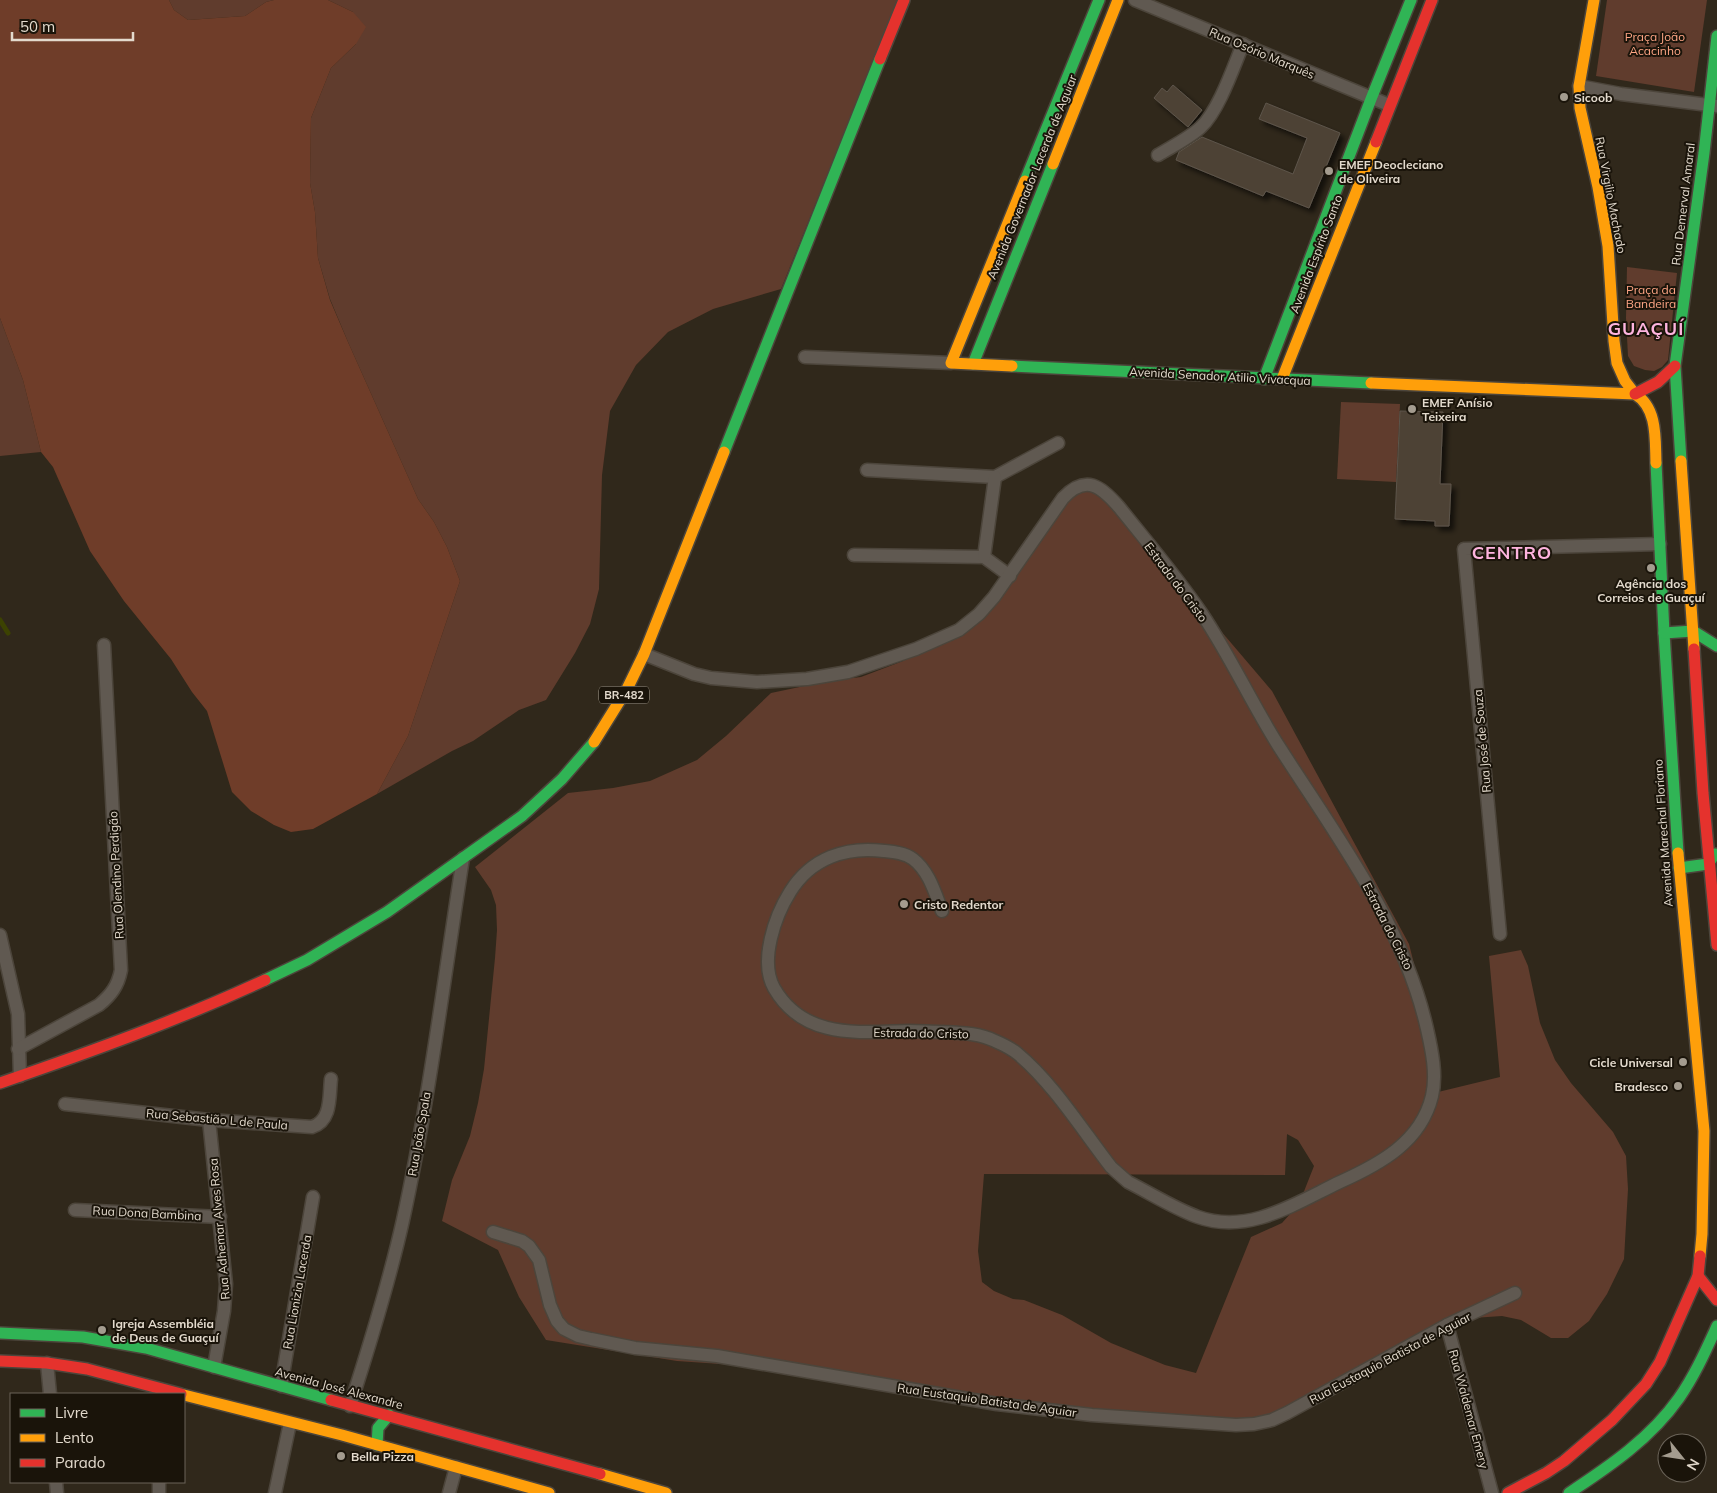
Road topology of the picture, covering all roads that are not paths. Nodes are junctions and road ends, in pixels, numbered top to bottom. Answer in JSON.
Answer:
{"nodes":[{"id":1,"x":904,"y":0,"type":"edge"},
{"id":2,"x":1099,"y":0,"type":"edge"},
{"id":3,"x":1118,"y":0,"type":"edge"},
{"id":4,"x":1135,"y":0,"type":"edge"},
{"id":5,"x":1411,"y":0,"type":"edge"},
{"id":6,"x":1432,"y":0,"type":"edge"},
{"id":7,"x":1594,"y":0,"type":"edge"},
{"id":8,"x":1717,"y":36,"type":"edge"},
{"id":9,"x":1242,"y":44,"type":"junction"},
{"id":10,"x":1579,"y":86,"type":"junction"},
{"id":11,"x":1714,"y":89,"type":"edge"},
{"id":12,"x":1371,"y":99,"type":"junction"},
{"id":13,"x":1389,"y":105,"type":"junction"},
{"id":14,"x":1713,"y":106,"type":"edge"},
{"id":15,"x":1158,"y":155,"type":"dead end"},
{"id":16,"x":804,"y":357,"type":"dead end"},
{"id":17,"x":951,"y":363,"type":"junction"},
{"id":18,"x":973,"y":364,"type":"junction"},
{"id":19,"x":1675,"y":366,"type":"junction"},
{"id":20,"x":1264,"y":379,"type":"junction"},
{"id":21,"x":1282,"y":379,"type":"junction"},
{"id":22,"x":1635,"y":394,"type":"junction"},
{"id":23,"x":1058,"y":443,"type":"dead end"},
{"id":24,"x":867,"y":470,"type":"dead end"},
{"id":25,"x":995,"y":478,"type":"junction"},
{"id":26,"x":1660,"y":544,"type":"junction"},
{"id":27,"x":854,"y":555,"type":"dead end"},
{"id":28,"x":984,"y":556,"type":"junction"},
{"id":29,"x":1010,"y":576,"type":"junction"},
{"id":30,"x":1693,"y":631,"type":"junction"},
{"id":31,"x":1664,"y":633,"type":"junction"},
{"id":32,"x":104,"y":645,"type":"dead end"},
{"id":33,"x":1717,"y":646,"type":"edge"},
{"id":34,"x":644,"y":654,"type":"junction"},
{"id":35,"x":1717,"y":852,"type":"edge"},
{"id":36,"x":463,"y":858,"type":"junction"},
{"id":37,"x":1708,"y":864,"type":"junction"},
{"id":38,"x":1679,"y":868,"type":"junction"},
{"id":39,"x":942,"y":911,"type":"dead end"},
{"id":40,"x":1500,"y":934,"type":"dead end"},
{"id":41,"x":0,"y":935,"type":"edge"},
{"id":42,"x":1717,"y":944,"type":"edge"},
{"id":43,"x":18,"y":1049,"type":"junction"},
{"id":44,"x":20,"y":1076,"type":"junction"},
{"id":45,"x":331,"y":1079,"type":"dead end"},
{"id":46,"x":0,"y":1083,"type":"edge"},
{"id":47,"x":65,"y":1104,"type":"dead end"},
{"id":48,"x":209,"y":1120,"type":"junction"},
{"id":49,"x":1711,"y":1130,"type":"edge"},
{"id":50,"x":313,"y":1197,"type":"dead end"},
{"id":51,"x":74,"y":1210,"type":"dead end"},
{"id":52,"x":220,"y":1218,"type":"junction"},
{"id":53,"x":493,"y":1232,"type":"dead end"},
{"id":54,"x":1698,"y":1276,"type":"junction"},
{"id":55,"x":1515,"y":1293,"type":"dead end"},
{"id":56,"x":1717,"y":1300,"type":"edge"},
{"id":57,"x":1447,"y":1325,"type":"junction"},
{"id":58,"x":1717,"y":1326,"type":"edge"},
{"id":59,"x":0,"y":1333,"type":"edge"},
{"id":60,"x":0,"y":1358,"type":"edge"},
{"id":61,"x":47,"y":1363,"type":"junction"},
{"id":62,"x":214,"y":1367,"type":"junction"},
{"id":63,"x":281,"y":1386,"type":"junction"},
{"id":64,"x":154,"y":1391,"type":"edge"},
{"id":65,"x":50,"y":1393,"type":"edge"},
{"id":66,"x":168,"y":1393,"type":"edge"},
{"id":67,"x":185,"y":1396,"type":"edge"},
{"id":68,"x":350,"y":1406,"type":"junction"},
{"id":69,"x":389,"y":1415,"type":"junction"},
{"id":70,"x":290,"y":1423,"type":"junction"},
{"id":71,"x":377,"y":1445,"type":"junction"},
{"id":72,"x":456,"y":1467,"type":"junction"},
{"id":73,"x":275,"y":1493,"type":"edge"},
{"id":74,"x":449,"y":1493,"type":"edge"},
{"id":75,"x":549,"y":1493,"type":"edge"},
{"id":76,"x":666,"y":1493,"type":"edge"},
{"id":77,"x":1492,"y":1493,"type":"edge"},
{"id":78,"x":1508,"y":1493,"type":"edge"},
{"id":79,"x":1569,"y":1493,"type":"edge"}],
"edges":[{"from":1,"to":34,"type":"main road","number":"BR-482"},
{"from":2,"to":17,"type":"main road","name":"Avenida Governador Lacerda de Aguiar"},
{"from":3,"to":18,"type":"main road","name":"Avenida Governador Lacerda de Aguiar"},
{"from":4,"to":9,"type":"street","name":"Rua Osório Marquês"},
{"from":5,"to":12,"type":"main road","name":"Avenida Espírito Santo"},
{"from":6,"to":13,"type":"main road","name":"Avenida Espírito Santo"},
{"from":7,"to":10,"type":"main road"},
{"from":8,"to":11,"type":"main road"},
{"from":9,"to":12,"type":"street","name":"Rua Osório Marquês"},
{"from":9,"to":15,"type":"street"},
{"from":10,"to":14,"type":"street"},
{"from":10,"to":22,"type":"main road","name":"Rua Virgilio Machado"},
{"from":11,"to":14,"type":"main road"},
{"from":12,"to":13,"type":"street","name":"Rua Osório Marquês"},
{"from":12,"to":20,"type":"main road","name":"Avenida Espírito Santo"},
{"from":13,"to":21,"type":"main road","name":"Avenida Espírito Santo"},
{"from":14,"to":19,"type":"main road","name":"Rua Demerval Amaral"},
{"from":16,"to":17,"type":"street","name":"Avenida Senador Atilio Vivacqua"},
{"from":17,"to":18,"type":"main road","name":"Avenida Senador Atilio Vivacqua"},
{"from":18,"to":20,"type":"main road","name":"Avenida Senador Atilio Vivacqua"},
{"from":19,"to":22,"type":"main road"},
{"from":19,"to":30,"type":"main road"},
{"from":20,"to":21,"type":"main road","name":"Avenida Senador Atilio Vivacqua"},
{"from":21,"to":22,"type":"main road","name":"Avenida Senador Atilio Vivacqua"},
{"from":22,"to":26,"type":"main road","name":"Avenida Marechal Floriano"},
{"from":23,"to":25,"type":"street"},
{"from":24,"to":25,"type":"street"},
{"from":25,"to":28,"type":"street"},
{"from":26,"to":31,"type":"main road","name":"Avenida Marechal Floriano"},
{"from":26,"to":40,"type":"street","name":"Rua José de Souza"},
{"from":27,"to":28,"type":"street"},
{"from":28,"to":29,"type":"street"},
{"from":29,"to":34,"type":"street","name":"Estrada do Cristo"},
{"from":29,"to":39,"type":"street","name":"Estrada do Cristo"},
{"from":30,"to":31,"type":"main road"},
{"from":30,"to":33,"type":"main road"},
{"from":30,"to":37,"type":"main road"},
{"from":31,"to":38,"type":"main road","name":"Avenida Marechal Floriano"},
{"from":32,"to":43,"type":"street","name":"Rua Olendino Perdigão"},
{"from":34,"to":36,"type":"main road","number":"BR-482"},
{"from":35,"to":37,"type":"main road"},
{"from":36,"to":44,"type":"main road","number":"BR-482"},
{"from":36,"to":68,"type":"street","name":"Rua João Spala"},
{"from":37,"to":38,"type":"main road"},
{"from":37,"to":42,"type":"main road"},
{"from":38,"to":49,"type":"main road","name":"Avenida Marechal Floriano"},
{"from":41,"to":43,"type":"street"},
{"from":43,"to":44,"type":"street"},
{"from":44,"to":46,"type":"main road","number":"BR-482"},
{"from":45,"to":48,"type":"street","name":"Rua Sebastião L de Paula"},
{"from":47,"to":48,"type":"street","name":"Rua Sebastião L de Paula"},
{"from":48,"to":52,"type":"street","name":"Rua Adhemar Alves Rosa"},
{"from":49,"to":54,"type":"main road","name":"Avenida Marechal Floriano"},
{"from":50,"to":63,"type":"street","name":"Rua Lionizia Lacerda"},
{"from":51,"to":52,"type":"street","name":"Rua Dona Bambina"},
{"from":52,"to":62,"type":"street","name":"Rua Adhemar Alves Rosa"},
{"from":53,"to":57,"type":"street","name":"Rua Eustaquio Batista de Aguiar"},
{"from":54,"to":56,"type":"main road"},
{"from":54,"to":78,"type":"main road"},
{"from":55,"to":57,"type":"street","name":"Rua Eustaquio Batista de Aguiar"},
{"from":57,"to":77,"type":"street","name":"Rua Waldemar Emery"},
{"from":58,"to":79,"type":"main road"},
{"from":59,"to":62,"type":"main road","name":"Avenida José Alexandre"},
{"from":60,"to":61,"type":"main road"},
{"from":61,"to":64,"type":"main road"},
{"from":61,"to":65,"type":"street"},
{"from":62,"to":63,"type":"main road","name":"Avenida José Alexandre"},
{"from":63,"to":68,"type":"main road","name":"Avenida José Alexandre"},
{"from":64,"to":66,"type":"main road"},
{"from":67,"to":70,"type":"main road"},
{"from":68,"to":69,"type":"main road","name":"Avenida José Alexandre"},
{"from":69,"to":71,"type":"main road"},
{"from":69,"to":76,"type":"main road","name":"Avenida José Alexandre"},
{"from":70,"to":71,"type":"main road"},
{"from":70,"to":73,"type":"street"},
{"from":71,"to":72,"type":"main road"},
{"from":72,"to":74,"type":"street"},
{"from":72,"to":75,"type":"main road"}]}
